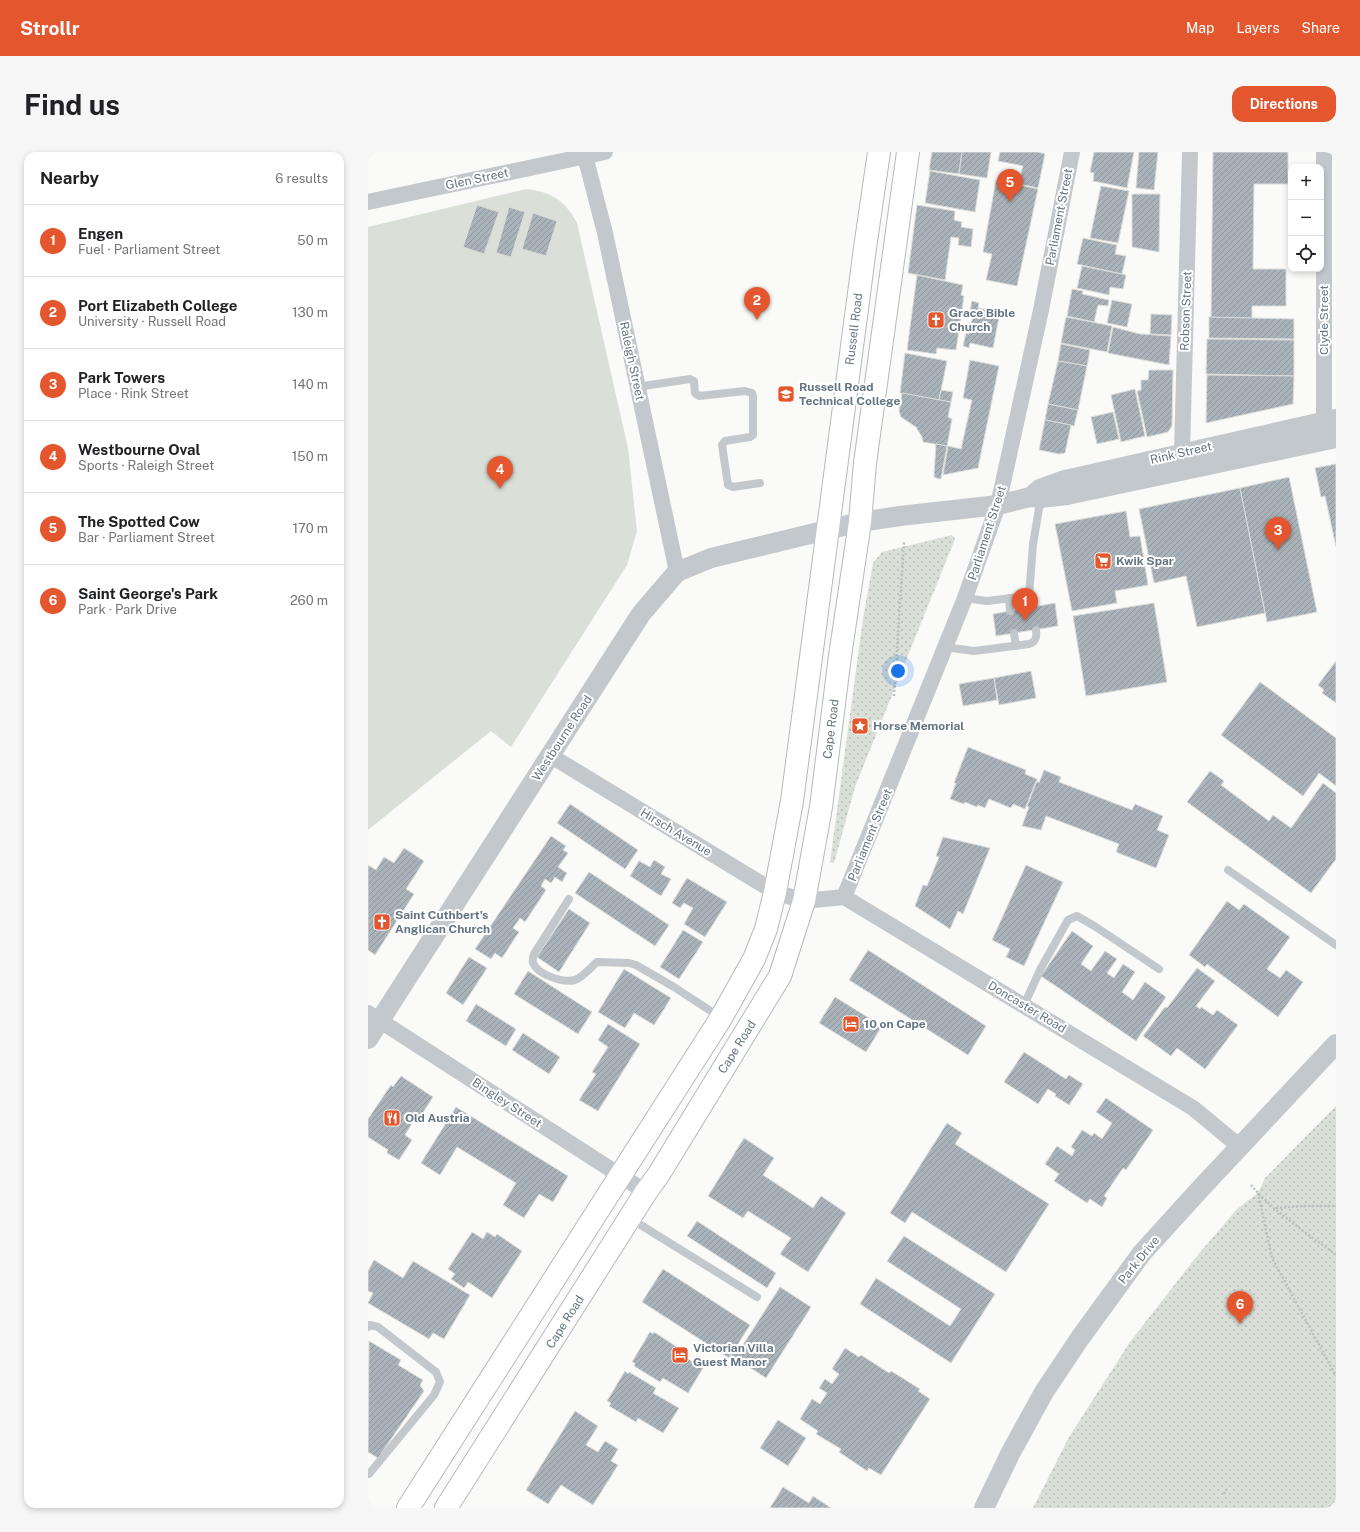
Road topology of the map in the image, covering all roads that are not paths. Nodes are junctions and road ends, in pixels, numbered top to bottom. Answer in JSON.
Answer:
{"nodes":[{"id":1,"x":604,"y":152,"type":"edge"},
{"id":2,"x":880,"y":152,"type":"edge"},
{"id":3,"x":908,"y":152,"type":"edge"},
{"id":4,"x":1072,"y":152,"type":"edge"},
{"id":5,"x":1190,"y":152,"type":"edge"},
{"id":6,"x":1324,"y":152,"type":"edge"},
{"id":7,"x":585,"y":154,"type":"edge"},
{"id":8,"x":368,"y":202,"type":"edge"},
{"id":9,"x":637,"y":387,"type":"junction"},
{"id":10,"x":1331,"y":430,"type":"edge"},
{"id":11,"x":1183,"y":461,"type":"junction"},
{"id":12,"x":760,"y":483,"type":"dead end"},
{"id":13,"x":1037,"y":495,"type":"junction"},
{"id":14,"x":998,"y":505,"type":"junction"},
{"id":15,"x":860,"y":522,"type":"junction"},
{"id":16,"x":828,"y":530,"type":"junction"},
{"id":17,"x":677,"y":572,"type":"junction"},
{"id":18,"x":1030,"y":596,"type":"junction"},
{"id":19,"x":965,"y":598,"type":"junction"},
{"id":20,"x":1009,"y":598,"type":"junction"},
{"id":21,"x":1032,"y":607,"type":"dead end"},
{"id":22,"x":1010,"y":611,"type":"dead end"},
{"id":23,"x":1036,"y":630,"type":"dead end"},
{"id":24,"x":1014,"y":633,"type":"dead end"},
{"id":25,"x":1016,"y":646,"type":"junction"},
{"id":26,"x":944,"y":647,"type":"junction"},
{"id":27,"x":551,"y":756,"type":"junction"},
{"id":28,"x":1228,"y":870,"type":"dead end"},
{"id":29,"x":774,"y":892,"type":"junction"},
{"id":30,"x":844,"y":897,"type":"junction"},
{"id":31,"x":569,"y":900,"type":"dead end"},
{"id":32,"x":804,"y":901,"type":"junction"},
{"id":33,"x":1336,"y":945,"type":"edge"},
{"id":34,"x":1158,"y":969,"type":"dead end"},
{"id":35,"x":1024,"y":1005,"type":"junction"},
{"id":36,"x":374,"y":1017,"type":"edge"},
{"id":37,"x":721,"y":1018,"type":"junction"},
{"id":38,"x":368,"y":1039,"type":"edge"},
{"id":39,"x":1336,"y":1044,"type":"edge"},
{"id":40,"x":1239,"y":1146,"type":"junction"},
{"id":41,"x":621,"y":1176,"type":"junction"},
{"id":42,"x":646,"y":1192,"type":"junction"},
{"id":43,"x":630,"y":1218,"type":"junction"},
{"id":44,"x":757,"y":1297,"type":"dead end"},
{"id":45,"x":368,"y":1327,"type":"edge"},
{"id":46,"x":369,"y":1474,"type":"dead end"},
{"id":47,"x":408,"y":1508,"type":"edge"},
{"id":48,"x":446,"y":1508,"type":"edge"},
{"id":49,"x":984,"y":1508,"type":"edge"}],
"edges":[{"from":1,"to":7,"type":"street","name":"Glen Street"},
{"from":2,"to":16,"type":"main road","name":"Russell Road"},
{"from":3,"to":15,"type":"main road"},
{"from":4,"to":14,"type":"street","name":"Parliament Street"},
{"from":5,"to":11,"type":"street","name":"Robson Street"},
{"from":6,"to":10,"type":"street","name":"Clyde Street"},
{"from":7,"to":8,"type":"street","name":"Glen Street"},
{"from":7,"to":9,"type":"street","name":"Raleigh Street"},
{"from":9,"to":12,"type":"lane"},
{"from":9,"to":17,"type":"street","name":"Raleigh Street"},
{"from":10,"to":11,"type":"street","name":"Rink Street"},
{"from":11,"to":13,"type":"street","name":"Rink Street"},
{"from":13,"to":14,"type":"street","name":"Rink Street"},
{"from":13,"to":18,"type":"lane"},
{"from":14,"to":15,"type":"street","name":"Rink Street"},
{"from":14,"to":19,"type":"street","name":"Parliament Street"},
{"from":15,"to":16,"type":"street","name":"Rink Street"},
{"from":15,"to":32,"type":"main road","name":"Cape Road"},
{"from":16,"to":17,"type":"street","name":"Westbourne Road"},
{"from":16,"to":29,"type":"main road"},
{"from":17,"to":27,"type":"street","name":"Westbourne Road"},
{"from":18,"to":20,"type":"lane"},
{"from":18,"to":21,"type":"lane"},
{"from":19,"to":20,"type":"lane"},
{"from":19,"to":26,"type":"street","name":"Parliament Street"},
{"from":20,"to":22,"type":"lane"},
{"from":23,"to":25,"type":"lane"},
{"from":24,"to":25,"type":"lane"},
{"from":25,"to":26,"type":"lane"},
{"from":26,"to":30,"type":"street","name":"Parliament Street"},
{"from":27,"to":29,"type":"street","name":"Hirsch Avenue"},
{"from":27,"to":36,"type":"street","name":"Westbourne Road"},
{"from":28,"to":33,"type":"lane"},
{"from":29,"to":32,"type":"street","name":"Hirsch Avenue"},
{"from":29,"to":37,"type":"main road"},
{"from":30,"to":32,"type":"street"},
{"from":30,"to":35,"type":"street","name":"Doncaster Road"},
{"from":31,"to":37,"type":"lane"},
{"from":32,"to":42,"type":"main road","name":"Cape Road"},
{"from":34,"to":35,"type":"lane"},
{"from":35,"to":40,"type":"street","name":"Doncaster Road"},
{"from":36,"to":38,"type":"street","name":"Westbourne Road"},
{"from":36,"to":41,"type":"street","name":"Bingley Street"},
{"from":37,"to":41,"type":"main road"},
{"from":39,"to":40,"type":"street","name":"Park Drive"},
{"from":40,"to":49,"type":"street","name":"Park Drive"},
{"from":41,"to":42,"type":"street","name":"Bingley Street"},
{"from":41,"to":47,"type":"main road"},
{"from":42,"to":43,"type":"main road","name":"Cape Road"},
{"from":43,"to":44,"type":"lane"},
{"from":43,"to":48,"type":"main road","name":"Cape Road"},
{"from":45,"to":46,"type":"lane"}]}
